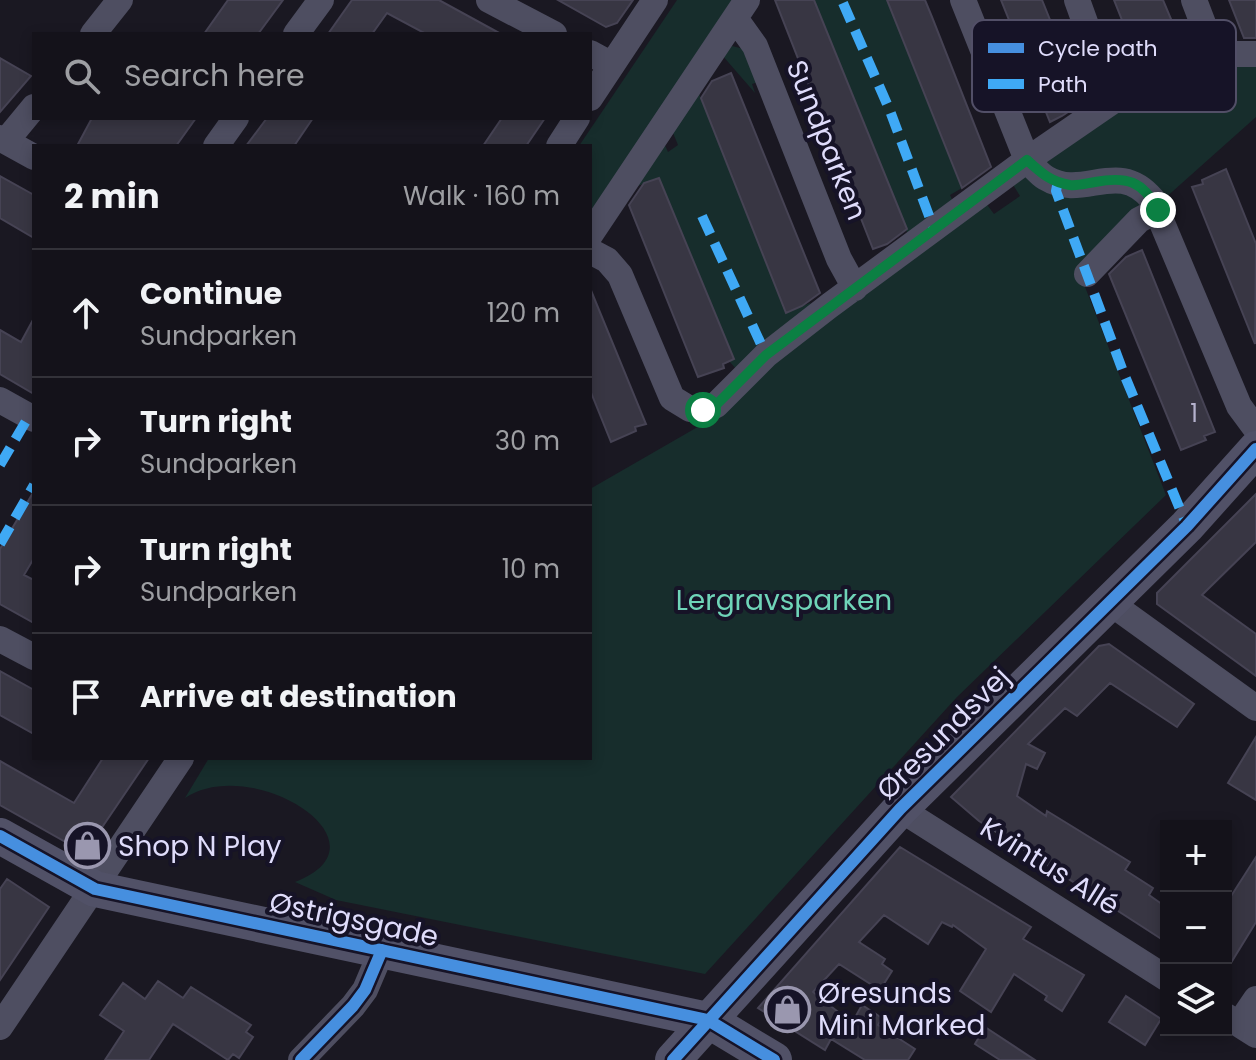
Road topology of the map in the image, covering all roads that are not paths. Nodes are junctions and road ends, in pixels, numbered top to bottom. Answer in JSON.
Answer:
{"nodes":[{"id":1,"x":120,"y":0,"type":"edge"},
{"id":2,"x":321,"y":0,"type":"edge"},
{"id":3,"x":489,"y":0,"type":"edge"},
{"id":4,"x":655,"y":0,"type":"edge"},
{"id":5,"x":963,"y":0,"type":"edge"},
{"id":6,"x":1077,"y":0,"type":"edge"},
{"id":7,"x":1194,"y":0,"type":"edge"},
{"id":8,"x":741,"y":9,"type":"edge"},
{"id":9,"x":1084,"y":20,"type":"edge"},
{"id":10,"x":1202,"y":20,"type":"edge"},
{"id":11,"x":972,"y":22,"type":"edge"},
{"id":12,"x":95,"y":32,"type":"edge"},
{"id":13,"x":297,"y":32,"type":"edge"},
{"id":14,"x":550,"y":32,"type":"edge"},
{"id":15,"x":1236,"y":54,"type":"edge"},
{"id":16,"x":1256,"y":54,"type":"edge"},
{"id":17,"x":601,"y":59,"type":"edge"},
{"id":18,"x":592,"y":91,"type":"edge"},
{"id":19,"x":32,"y":109,"type":"edge"},
{"id":20,"x":1008,"y":112,"type":"edge"},
{"id":21,"x":1096,"y":112,"type":"edge"},
{"id":22,"x":235,"y":120,"type":"edge"},
{"id":23,"x":576,"y":120,"type":"edge"},
{"id":24,"x":3,"y":139,"type":"edge"},
{"id":25,"x":217,"y":144,"type":"edge"},
{"id":26,"x":560,"y":144,"type":"edge"},
{"id":27,"x":32,"y":156,"type":"edge"},
{"id":28,"x":1027,"y":160,"type":"junction"},
{"id":29,"x":1158,"y":210,"type":"junction"},
{"id":30,"x":592,"y":232,"type":"edge"},
{"id":31,"x":592,"y":252,"type":"edge"},
{"id":32,"x":1087,"y":274,"type":"dead end"},
{"id":33,"x":855,"y":288,"type":"junction"},
{"id":34,"x":0,"y":400,"type":"edge"},
{"id":35,"x":32,"y":418,"type":"edge"},
{"id":36,"x":1256,"y":429,"type":"edge"},
{"id":37,"x":1256,"y":449,"type":"edge"},
{"id":38,"x":1109,"y":602,"type":"junction"},
{"id":39,"x":0,"y":639,"type":"edge"},
{"id":40,"x":32,"y":656,"type":"edge"},
{"id":41,"x":1256,"y":708,"type":"edge"},
{"id":42,"x":180,"y":760,"type":"edge"},
{"id":43,"x":900,"y":809,"type":"junction"},
{"id":44,"x":0,"y":836,"type":"edge"},
{"id":45,"x":95,"y":889,"type":"junction"},
{"id":46,"x":382,"y":950,"type":"junction"},
{"id":47,"x":1160,"y":974,"type":"edge"},
{"id":48,"x":1256,"y":999,"type":"edge"},
{"id":49,"x":708,"y":1020,"type":"junction"},
{"id":50,"x":1240,"y":1025,"type":"edge"},
{"id":51,"x":0,"y":1027,"type":"edge"},
{"id":52,"x":301,"y":1060,"type":"edge"},
{"id":53,"x":673,"y":1060,"type":"edge"},
{"id":54,"x":774,"y":1060,"type":"edge"}],
"edges":[{"from":1,"to":12,"type":"street"},
{"from":2,"to":13,"type":"street"},
{"from":3,"to":14,"type":"street"},
{"from":4,"to":17,"type":"street"},
{"from":5,"to":11,"type":"street"},
{"from":6,"to":9,"type":"street"},
{"from":7,"to":10,"type":"street"},
{"from":8,"to":30,"type":"street","name":"Sundparken"},
{"from":8,"to":33,"type":"street","name":"Sundparken"},
{"from":15,"to":16,"type":"street"},
{"from":17,"to":18,"type":"street"},
{"from":19,"to":24,"type":"street"},
{"from":20,"to":28,"type":"street"},
{"from":21,"to":28,"type":"street"},
{"from":22,"to":25,"type":"street"},
{"from":23,"to":26,"type":"street"},
{"from":24,"to":27,"type":"street"},
{"from":28,"to":29,"type":"street"},
{"from":28,"to":33,"type":"street"},
{"from":29,"to":32,"type":"street"},
{"from":29,"to":36,"type":"street"},
{"from":31,"to":33,"type":"street"},
{"from":34,"to":35,"type":"street"},
{"from":37,"to":38,"type":"street","name":"Øresundsvej"},
{"from":38,"to":41,"type":"street"},
{"from":38,"to":43,"type":"street","name":"Øresundsvej"},
{"from":39,"to":40,"type":"street"},
{"from":42,"to":45,"type":"street"},
{"from":43,"to":47,"type":"street","name":"Kvintus Allé"},
{"from":43,"to":49,"type":"street","name":"Øresundsvej"},
{"from":44,"to":45,"type":"street","name":"Østrigsgade"},
{"from":45,"to":46,"type":"street","name":"Østrigsgade"},
{"from":45,"to":51,"type":"street"},
{"from":46,"to":49,"type":"street","name":"Østrigsgade"},
{"from":46,"to":52,"type":"street"},
{"from":48,"to":50,"type":"street"},
{"from":49,"to":53,"type":"street","name":"Øresundsvej"},
{"from":49,"to":54,"type":"street","name":"Østrigsgade"}]}
